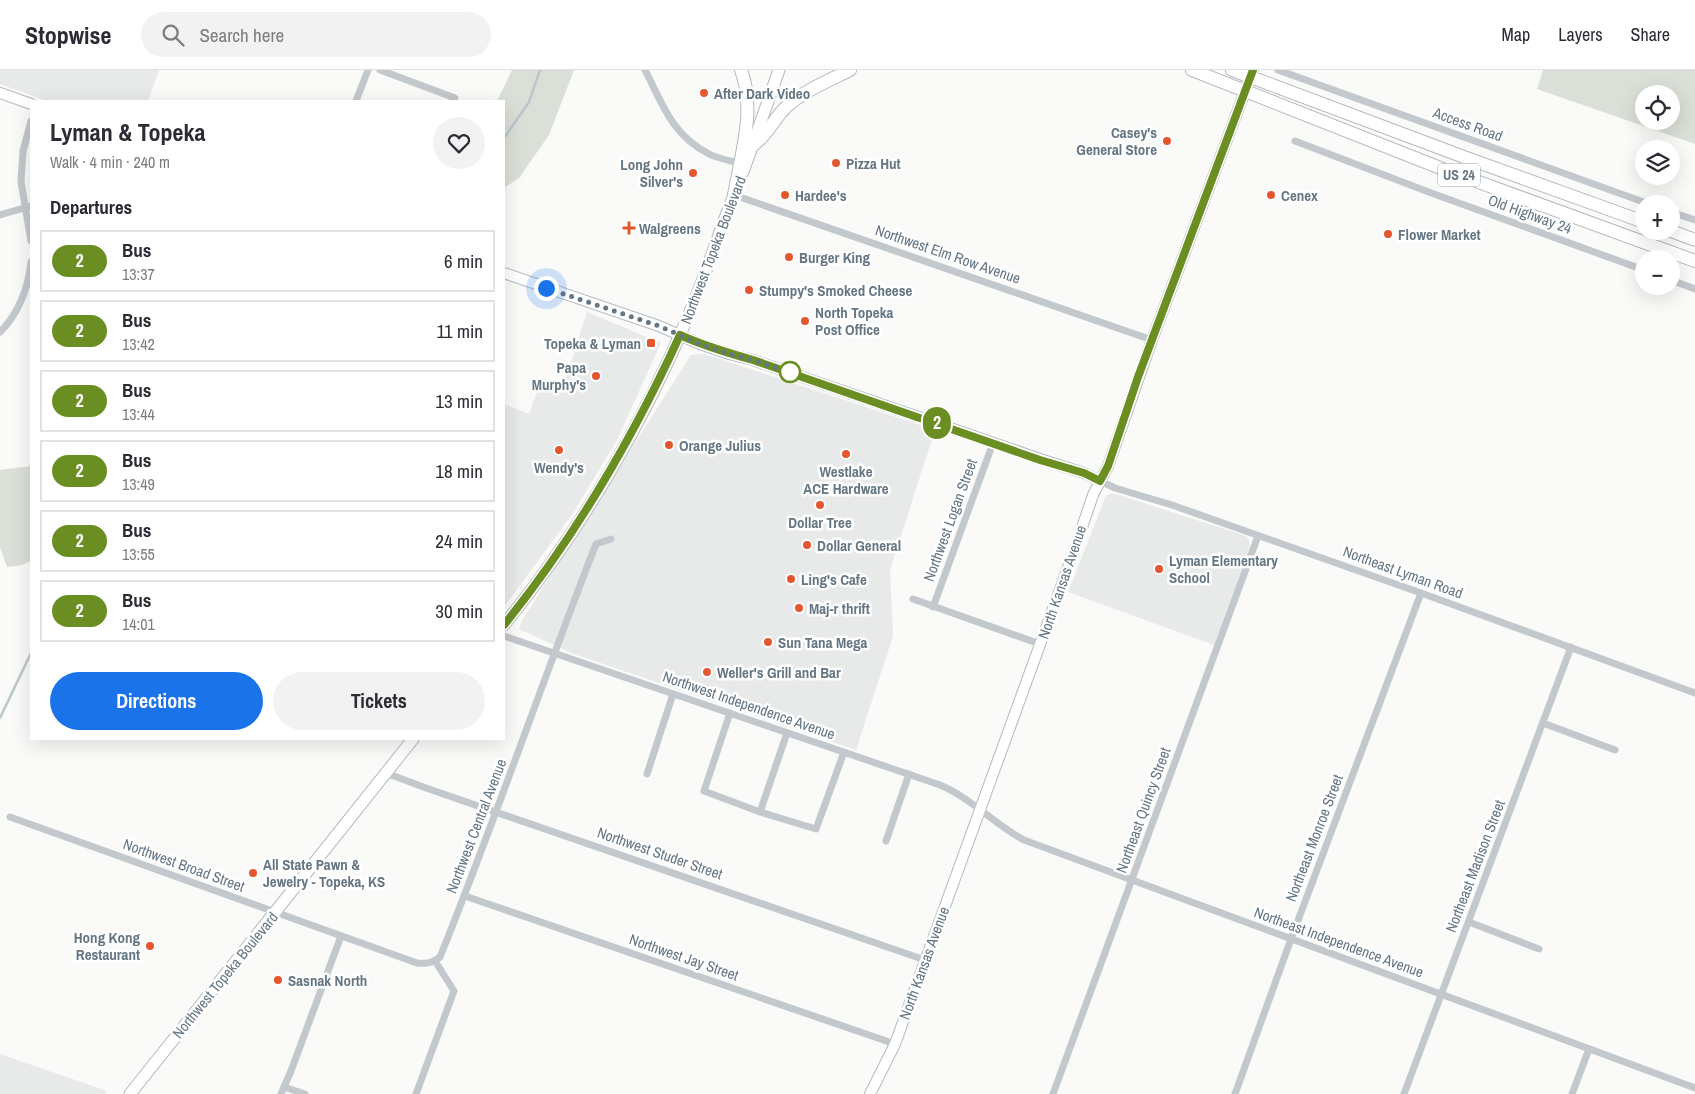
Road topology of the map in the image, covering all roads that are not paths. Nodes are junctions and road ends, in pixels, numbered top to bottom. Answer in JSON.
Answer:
{"nodes":[{"id":1,"x":368,"y":70,"type":"edge"},
{"id":2,"x":380,"y":70,"type":"edge"},
{"id":3,"x":645,"y":70,"type":"edge"},
{"id":4,"x":741,"y":70,"type":"edge"},
{"id":5,"x":779,"y":70,"type":"edge"},
{"id":6,"x":850,"y":70,"type":"edge"},
{"id":7,"x":1192,"y":70,"type":"edge"},
{"id":8,"x":1232,"y":70,"type":"edge"},
{"id":9,"x":1278,"y":70,"type":"edge"},
{"id":10,"x":1252,"y":73,"type":"edge"},
{"id":11,"x":1245,"y":91,"type":"junction"},
{"id":12,"x":0,"y":93,"type":"edge"},
{"id":13,"x":454,"y":98,"type":"dead end"},
{"id":14,"x":356,"y":100,"type":"edge"},
{"id":15,"x":30,"y":104,"type":"edge"},
{"id":16,"x":30,"y":125,"type":"edge"},
{"id":17,"x":1294,"y":141,"type":"dead end"},
{"id":18,"x":752,"y":146,"type":"junction"},
{"id":19,"x":742,"y":164,"type":"junction"},
{"id":20,"x":734,"y":195,"type":"junction"},
{"id":21,"x":1635,"y":199,"type":"edge"},
{"id":22,"x":28,"y":207,"type":"edge"},
{"id":23,"x":0,"y":215,"type":"edge"},
{"id":24,"x":1680,"y":215,"type":"edge"},
{"id":25,"x":1635,"y":219,"type":"edge"},
{"id":26,"x":1695,"y":220,"type":"edge"},
{"id":27,"x":30,"y":230,"type":"edge"},
{"id":28,"x":1680,"y":234,"type":"edge"},
{"id":29,"x":1695,"y":240,"type":"edge"},
{"id":30,"x":1695,"y":261,"type":"edge"},
{"id":31,"x":1635,"y":267,"type":"edge"},
{"id":32,"x":30,"y":268,"type":"edge"},
{"id":33,"x":505,"y":273,"type":"edge"},
{"id":34,"x":1680,"y":283,"type":"edge"},
{"id":35,"x":1695,"y":288,"type":"edge"},
{"id":36,"x":0,"y":332,"type":"edge"},
{"id":37,"x":680,"y":335,"type":"junction"},
{"id":38,"x":1152,"y":340,"type":"junction"},
{"id":39,"x":993,"y":443,"type":"junction"},
{"id":40,"x":1100,"y":481,"type":"junction"},
{"id":41,"x":1258,"y":536,"type":"junction"},
{"id":42,"x":611,"y":540,"type":"dead end"},
{"id":43,"x":1421,"y":593,"type":"junction"},
{"id":44,"x":913,"y":599,"type":"dead end"},
{"id":45,"x":933,"y":606,"type":"junction"},
{"id":46,"x":505,"y":624,"type":"edge"},
{"id":47,"x":505,"y":636,"type":"edge"},
{"id":48,"x":1040,"y":644,"type":"junction"},
{"id":49,"x":1571,"y":647,"type":"junction"},
{"id":50,"x":553,"y":654,"type":"junction"},
{"id":51,"x":1695,"y":693,"type":"edge"},
{"id":52,"x":673,"y":694,"type":"junction"},
{"id":53,"x":730,"y":713,"type":"junction"},
{"id":54,"x":1543,"y":723,"type":"junction"},
{"id":55,"x":787,"y":732,"type":"junction"},
{"id":56,"x":412,"y":740,"type":"edge"},
{"id":57,"x":1615,"y":750,"type":"dead end"},
{"id":58,"x":844,"y":752,"type":"junction"},
{"id":59,"x":386,"y":773,"type":"junction"},
{"id":60,"x":647,"y":774,"type":"dead end"},
{"id":61,"x":909,"y":774,"type":"junction"},
{"id":62,"x":980,"y":810,"type":"junction"},
{"id":63,"x":496,"y":811,"type":"junction"},
{"id":64,"x":760,"y":812,"type":"junction"},
{"id":65,"x":10,"y":817,"type":"dead end"},
{"id":66,"x":886,"y":841,"type":"dead end"},
{"id":67,"x":1132,"y":880,"type":"junction"},
{"id":68,"x":465,"y":896,"type":"junction"},
{"id":69,"x":275,"y":912,"type":"junction"},
{"id":70,"x":1469,"y":922,"type":"junction"},
{"id":71,"x":341,"y":936,"type":"junction"},
{"id":72,"x":1291,"y":939,"type":"junction"},
{"id":73,"x":1539,"y":949,"type":"dead end"},
{"id":74,"x":925,"y":960,"type":"junction"},
{"id":75,"x":435,"y":961,"type":"junction"},
{"id":76,"x":1442,"y":994,"type":"junction"},
{"id":77,"x":895,"y":1044,"type":"junction"},
{"id":78,"x":1589,"y":1049,"type":"junction"},
{"id":79,"x":284,"y":1087,"type":"junction"},
{"id":80,"x":1695,"y":1088,"type":"edge"},
{"id":81,"x":130,"y":1094,"type":"edge"},
{"id":82,"x":281,"y":1094,"type":"edge"},
{"id":83,"x":305,"y":1094,"type":"edge"},
{"id":84,"x":416,"y":1094,"type":"edge"},
{"id":85,"x":870,"y":1094,"type":"edge"},
{"id":86,"x":1053,"y":1094,"type":"edge"},
{"id":87,"x":1235,"y":1094,"type":"edge"},
{"id":88,"x":1404,"y":1094,"type":"edge"},
{"id":89,"x":1572,"y":1094,"type":"edge"}],
"edges":[{"from":1,"to":14,"type":"street"},
{"from":2,"to":13,"type":"street"},
{"from":3,"to":19,"type":"street"},
{"from":4,"to":19,"type":"highway"},
{"from":5,"to":18,"type":"main road","name":"Northwest Topeka Boulevard"},
{"from":6,"to":18,"type":"highway"},
{"from":7,"to":11,"type":"highway","number":"US 24"},
{"from":8,"to":10,"type":"highway","number":"US 24"},
{"from":9,"to":21,"type":"street","name":"Access Road"},
{"from":10,"to":11,"type":"main road","name":"North Kansas Avenue"},
{"from":10,"to":25,"type":"highway","number":"US 24"},
{"from":11,"to":30,"type":"highway","number":"US 24"},
{"from":11,"to":38,"type":"main road","name":"North Kansas Avenue"},
{"from":12,"to":15,"type":"main road"},
{"from":16,"to":22,"type":"street"},
{"from":17,"to":31,"type":"street","name":"Old Highway 24"},
{"from":18,"to":19,"type":"main road","name":"Northwest Topeka Boulevard"},
{"from":19,"to":20,"type":"highway"},
{"from":20,"to":37,"type":"main road","name":"Northwest Topeka Boulevard"},
{"from":20,"to":38,"type":"street","name":"Northwest Elm Row Avenue"},
{"from":22,"to":23,"type":"street"},
{"from":22,"to":27,"type":"street"},
{"from":24,"to":26,"type":"street"},
{"from":28,"to":29,"type":"highway"},
{"from":32,"to":36,"type":"street"},
{"from":33,"to":37,"type":"main road"},
{"from":34,"to":35,"type":"street"},
{"from":37,"to":39,"type":"main road"},
{"from":37,"to":46,"type":"main road","name":"Northwest Topeka Boulevard"},
{"from":38,"to":40,"type":"main road","name":"North Kansas Avenue"},
{"from":39,"to":40,"type":"main road"},
{"from":39,"to":45,"type":"street","name":"Northwest Logan Street"},
{"from":40,"to":41,"type":"street","name":"Northeast Lyman Road"},
{"from":40,"to":48,"type":"main road","name":"North Kansas Avenue"},
{"from":41,"to":43,"type":"street","name":"Northeast Lyman Road"},
{"from":41,"to":67,"type":"street","name":"Northeast Quincy Street"},
{"from":42,"to":50,"type":"street","name":"Northwest Central Avenue"},
{"from":43,"to":49,"type":"street","name":"Northeast Lyman Road"},
{"from":43,"to":72,"type":"street","name":"Northeast Monroe Street"},
{"from":44,"to":45,"type":"street"},
{"from":45,"to":48,"type":"street"},
{"from":47,"to":50,"type":"street","name":"Northwest Independence Avenue"},
{"from":48,"to":62,"type":"main road","name":"North Kansas Avenue"},
{"from":49,"to":51,"type":"street","name":"Northeast Lyman Road"},
{"from":49,"to":54,"type":"street","name":"Northeast Madison Street"},
{"from":50,"to":52,"type":"street","name":"Northwest Independence Avenue"},
{"from":50,"to":63,"type":"street","name":"Northwest Central Avenue"},
{"from":52,"to":53,"type":"street","name":"Northwest Independence Avenue"},
{"from":52,"to":60,"type":"street"},
{"from":53,"to":55,"type":"street","name":"Northwest Independence Avenue"},
{"from":53,"to":64,"type":"street"},
{"from":54,"to":57,"type":"street"},
{"from":54,"to":70,"type":"street","name":"Northeast Madison Street"},
{"from":55,"to":58,"type":"street","name":"Northwest Independence Avenue"},
{"from":55,"to":64,"type":"street"},
{"from":56,"to":59,"type":"main road","name":"Northwest Topeka Boulevard"},
{"from":58,"to":61,"type":"street","name":"Northwest Independence Avenue"},
{"from":58,"to":64,"type":"street"},
{"from":59,"to":63,"type":"street","name":"Northwest Studer Street"},
{"from":59,"to":69,"type":"main road","name":"Northwest Topeka Boulevard"},
{"from":61,"to":62,"type":"street","name":"Northwest Independence Avenue"},
{"from":61,"to":66,"type":"street"},
{"from":62,"to":67,"type":"street","name":"Northeast Independence Avenue"},
{"from":62,"to":74,"type":"main road","name":"North Kansas Avenue"},
{"from":63,"to":68,"type":"street","name":"Northwest Central Avenue"},
{"from":63,"to":74,"type":"street","name":"Northwest Studer Street"},
{"from":65,"to":69,"type":"street","name":"Northwest Broad Street"},
{"from":67,"to":72,"type":"street","name":"Northeast Independence Avenue"},
{"from":67,"to":86,"type":"street","name":"Northeast Quincy Street"},
{"from":68,"to":75,"type":"street","name":"Northwest Central Avenue"},
{"from":68,"to":77,"type":"street","name":"Northwest Jay Street"},
{"from":69,"to":71,"type":"street","name":"Northwest Broad Street"},
{"from":69,"to":81,"type":"main road","name":"Northwest Topeka Boulevard"},
{"from":70,"to":73,"type":"street"},
{"from":70,"to":76,"type":"street","name":"Northeast Madison Street"},
{"from":71,"to":75,"type":"street","name":"Northwest Broad Street"},
{"from":71,"to":79,"type":"street"},
{"from":72,"to":76,"type":"street","name":"Northeast Independence Avenue"},
{"from":72,"to":87,"type":"street","name":"Northeast Monroe Street"},
{"from":74,"to":77,"type":"main road","name":"North Kansas Avenue"},
{"from":75,"to":84,"type":"street"},
{"from":76,"to":78,"type":"street","name":"Northeast Independence Avenue"},
{"from":76,"to":88,"type":"street","name":"Northeast Madison Street"},
{"from":77,"to":85,"type":"main road","name":"North Kansas Avenue"},
{"from":78,"to":80,"type":"street","name":"Northeast Independence Avenue"},
{"from":78,"to":89,"type":"street"},
{"from":79,"to":82,"type":"street"},
{"from":79,"to":83,"type":"street"}]}
